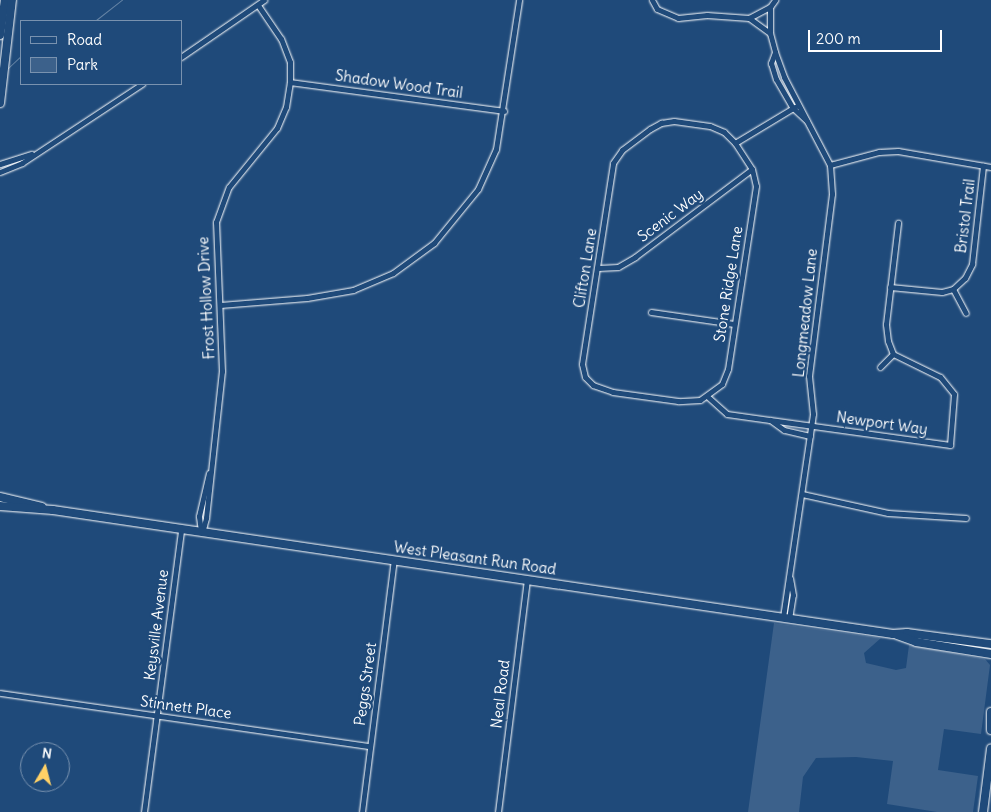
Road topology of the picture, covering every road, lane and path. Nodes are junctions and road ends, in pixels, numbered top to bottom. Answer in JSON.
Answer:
{"nodes":[{"id":1,"x":5,"y":0,"type":"edge"},
{"id":2,"x":12,"y":0,"type":"edge"},
{"id":3,"x":264,"y":0,"type":"edge"},
{"id":4,"x":519,"y":0,"type":"edge"},
{"id":5,"x":652,"y":0,"type":"edge"},
{"id":6,"x":775,"y":0,"type":"edge"},
{"id":7,"x":258,"y":5,"type":"junction"},
{"id":8,"x":770,"y":7,"type":"junction"},
{"id":9,"x":3,"y":13,"type":"edge"},
{"id":10,"x":749,"y":18,"type":"junction"},
{"id":11,"x":770,"y":33,"type":"junction"},
{"id":12,"x":0,"y":36,"type":"edge"},
{"id":13,"x":775,"y":52,"type":"junction"},
{"id":14,"x":182,"y":56,"type":"edge"},
{"id":15,"x":290,"y":82,"type":"junction"},
{"id":16,"x":140,"y":85,"type":"edge"},
{"id":17,"x":0,"y":103,"type":"edge"},
{"id":18,"x":799,"y":104,"type":"junction"},
{"id":19,"x":793,"y":108,"type":"junction"},
{"id":20,"x":504,"y":111,"type":"junction"},
{"id":21,"x":807,"y":121,"type":"junction"},
{"id":22,"x":735,"y":143,"type":"junction"},
{"id":23,"x":32,"y":154,"type":"junction"},
{"id":24,"x":0,"y":164,"type":"edge"},
{"id":25,"x":830,"y":166,"type":"junction"},
{"id":26,"x":983,"y":166,"type":"junction"},
{"id":27,"x":991,"y":167,"type":"edge"},
{"id":28,"x":752,"y":169,"type":"junction"},
{"id":29,"x":0,"y":172,"type":"edge"},
{"id":30,"x":898,"y":222,"type":"dead end"},
{"id":31,"x":598,"y":268,"type":"junction"},
{"id":32,"x":890,"y":287,"type":"junction"},
{"id":33,"x":953,"y":289,"type":"junction"},
{"id":34,"x":220,"y":305,"type":"junction"},
{"id":35,"x":651,"y":312,"type":"dead end"},
{"id":36,"x":966,"y":312,"type":"dead end"},
{"id":37,"x":734,"y":324,"type":"junction"},
{"id":38,"x":893,"y":354,"type":"junction"},
{"id":39,"x":880,"y":367,"type":"dead end"},
{"id":40,"x":708,"y":397,"type":"junction"},
{"id":41,"x":770,"y":420,"type":"junction"},
{"id":42,"x":786,"y":421,"type":"junction"},
{"id":43,"x":811,"y":426,"type":"junction"},
{"id":44,"x":784,"y":430,"type":"junction"},
{"id":45,"x":810,"y":436,"type":"junction"},
{"id":46,"x":802,"y":494,"type":"junction"},
{"id":47,"x":0,"y":497,"type":"edge"},
{"id":48,"x":0,"y":506,"type":"edge"},
{"id":49,"x":53,"y":510,"type":"junction"},
{"id":50,"x":966,"y":518,"type":"dead end"},
{"id":51,"x":181,"y":530,"type":"junction"},
{"id":52,"x":202,"y":533,"type":"junction"},
{"id":53,"x":394,"y":560,"type":"junction"},
{"id":54,"x":527,"y":580,"type":"junction"},
{"id":55,"x":786,"y":618,"type":"junction"},
{"id":56,"x":893,"y":634,"type":"junction"},
{"id":57,"x":991,"y":644,"type":"edge"},
{"id":58,"x":991,"y":654,"type":"edge"},
{"id":59,"x":0,"y":693,"type":"edge"},
{"id":60,"x":991,"y":712,"type":"edge"},
{"id":61,"x":156,"y":715,"type":"junction"},
{"id":62,"x":991,"y":730,"type":"edge"},
{"id":63,"x":369,"y":746,"type":"junction"},
{"id":64,"x":991,"y":749,"type":"edge"},
{"id":65,"x":144,"y":812,"type":"edge"},
{"id":66,"x":362,"y":812,"type":"edge"},
{"id":67,"x":498,"y":812,"type":"edge"},
{"id":68,"x":983,"y":812,"type":"edge"}],
"edges":[{"from":1,"to":9,"type":"main road"},
{"from":2,"to":9,"type":"main road"},
{"from":3,"to":7,"type":"street"},
{"from":4,"to":20,"type":"street"},
{"from":5,"to":10,"type":"street"},
{"from":6,"to":8,"type":"street"},
{"from":7,"to":14,"type":"street"},
{"from":7,"to":15,"type":"street","name":"Frost Hollow Drive"},
{"from":8,"to":10,"type":"street"},
{"from":8,"to":11,"type":"street","name":"Longmeadow Lane"},
{"from":9,"to":12,"type":"main road"},
{"from":9,"to":17,"type":"main road"},
{"from":10,"to":11,"type":"street"},
{"from":11,"to":13,"type":"street","name":"Longmeadow Lane"},
{"from":13,"to":18,"type":"street","name":"Longmeadow Lane"},
{"from":13,"to":19,"type":"street","name":"Longmeadow Lane"},
{"from":15,"to":20,"type":"street","name":"Shadow Wood Trail"},
{"from":15,"to":34,"type":"street","name":"Frost Hollow Drive"},
{"from":16,"to":23,"type":"street"},
{"from":18,"to":19,"type":"street"},
{"from":18,"to":21,"type":"street","name":"Longmeadow Lane"},
{"from":19,"to":21,"type":"street","name":"Longmeadow Lane"},
{"from":19,"to":22,"type":"street"},
{"from":20,"to":34,"type":"street"},
{"from":21,"to":25,"type":"street","name":"Longmeadow Lane"},
{"from":22,"to":28,"type":"street"},
{"from":22,"to":31,"type":"street","name":"Clifton Lane"},
{"from":23,"to":24,"type":"street"},
{"from":23,"to":29,"type":"street"},
{"from":25,"to":26,"type":"street"},
{"from":25,"to":43,"type":"street","name":"Longmeadow Lane"},
{"from":26,"to":27,"type":"street"},
{"from":26,"to":33,"type":"street","name":"Bristol Trail"},
{"from":28,"to":31,"type":"street","name":"Scenic Way"},
{"from":28,"to":37,"type":"street","name":"Stone Ridge Lane"},
{"from":30,"to":32,"type":"street"},
{"from":31,"to":40,"type":"street","name":"Clifton Lane"},
{"from":32,"to":33,"type":"street"},
{"from":32,"to":38,"type":"street"},
{"from":33,"to":36,"type":"street"},
{"from":34,"to":52,"type":"street","name":"Frost Hollow Drive"},
{"from":35,"to":37,"type":"street"},
{"from":37,"to":40,"type":"street","name":"Stone Ridge Lane"},
{"from":38,"to":39,"type":"street"},
{"from":38,"to":43,"type":"street","name":"Newport Way"},
{"from":40,"to":41,"type":"street","name":"Newport Way"},
{"from":41,"to":42,"type":"street","name":"Newport Way"},
{"from":41,"to":44,"type":"street"},
{"from":42,"to":43,"type":"street","name":"Newport Way"},
{"from":42,"to":44,"type":"street"},
{"from":43,"to":45,"type":"street","name":"Longmeadow Lane"},
{"from":44,"to":45,"type":"street"},
{"from":45,"to":46,"type":"street","name":"Longmeadow Lane"},
{"from":46,"to":50,"type":"street"},
{"from":46,"to":55,"type":"street","name":"Longmeadow Lane"},
{"from":47,"to":49,"type":"main road","name":"West Pleasant Run Road"},
{"from":48,"to":49,"type":"main road","name":"West Pleasant Run Road"},
{"from":49,"to":51,"type":"main road","name":"West Pleasant Run Road"},
{"from":51,"to":52,"type":"main road","name":"West Pleasant Run Road"},
{"from":51,"to":61,"type":"street","name":"Keysville Avenue"},
{"from":52,"to":53,"type":"main road","name":"West Pleasant Run Road"},
{"from":53,"to":54,"type":"main road","name":"West Pleasant Run Road"},
{"from":53,"to":63,"type":"street","name":"Peggs Street"},
{"from":54,"to":55,"type":"main road","name":"West Pleasant Run Road"},
{"from":54,"to":67,"type":"street","name":"Neal Road"},
{"from":55,"to":56,"type":"main road","name":"West Pleasant Run Road"},
{"from":56,"to":57,"type":"main road","name":"West Pleasant Run Road"},
{"from":56,"to":58,"type":"main road","name":"West Pleasant Run Road"},
{"from":59,"to":61,"type":"street","name":"Stinnett Place"},
{"from":60,"to":62,"type":"main road"},
{"from":61,"to":63,"type":"street","name":"Stinnett Place"},
{"from":61,"to":65,"type":"street","name":"Keysville Avenue"},
{"from":63,"to":66,"type":"street","name":"Peggs Street"},
{"from":64,"to":68,"type":"main road"}]}
